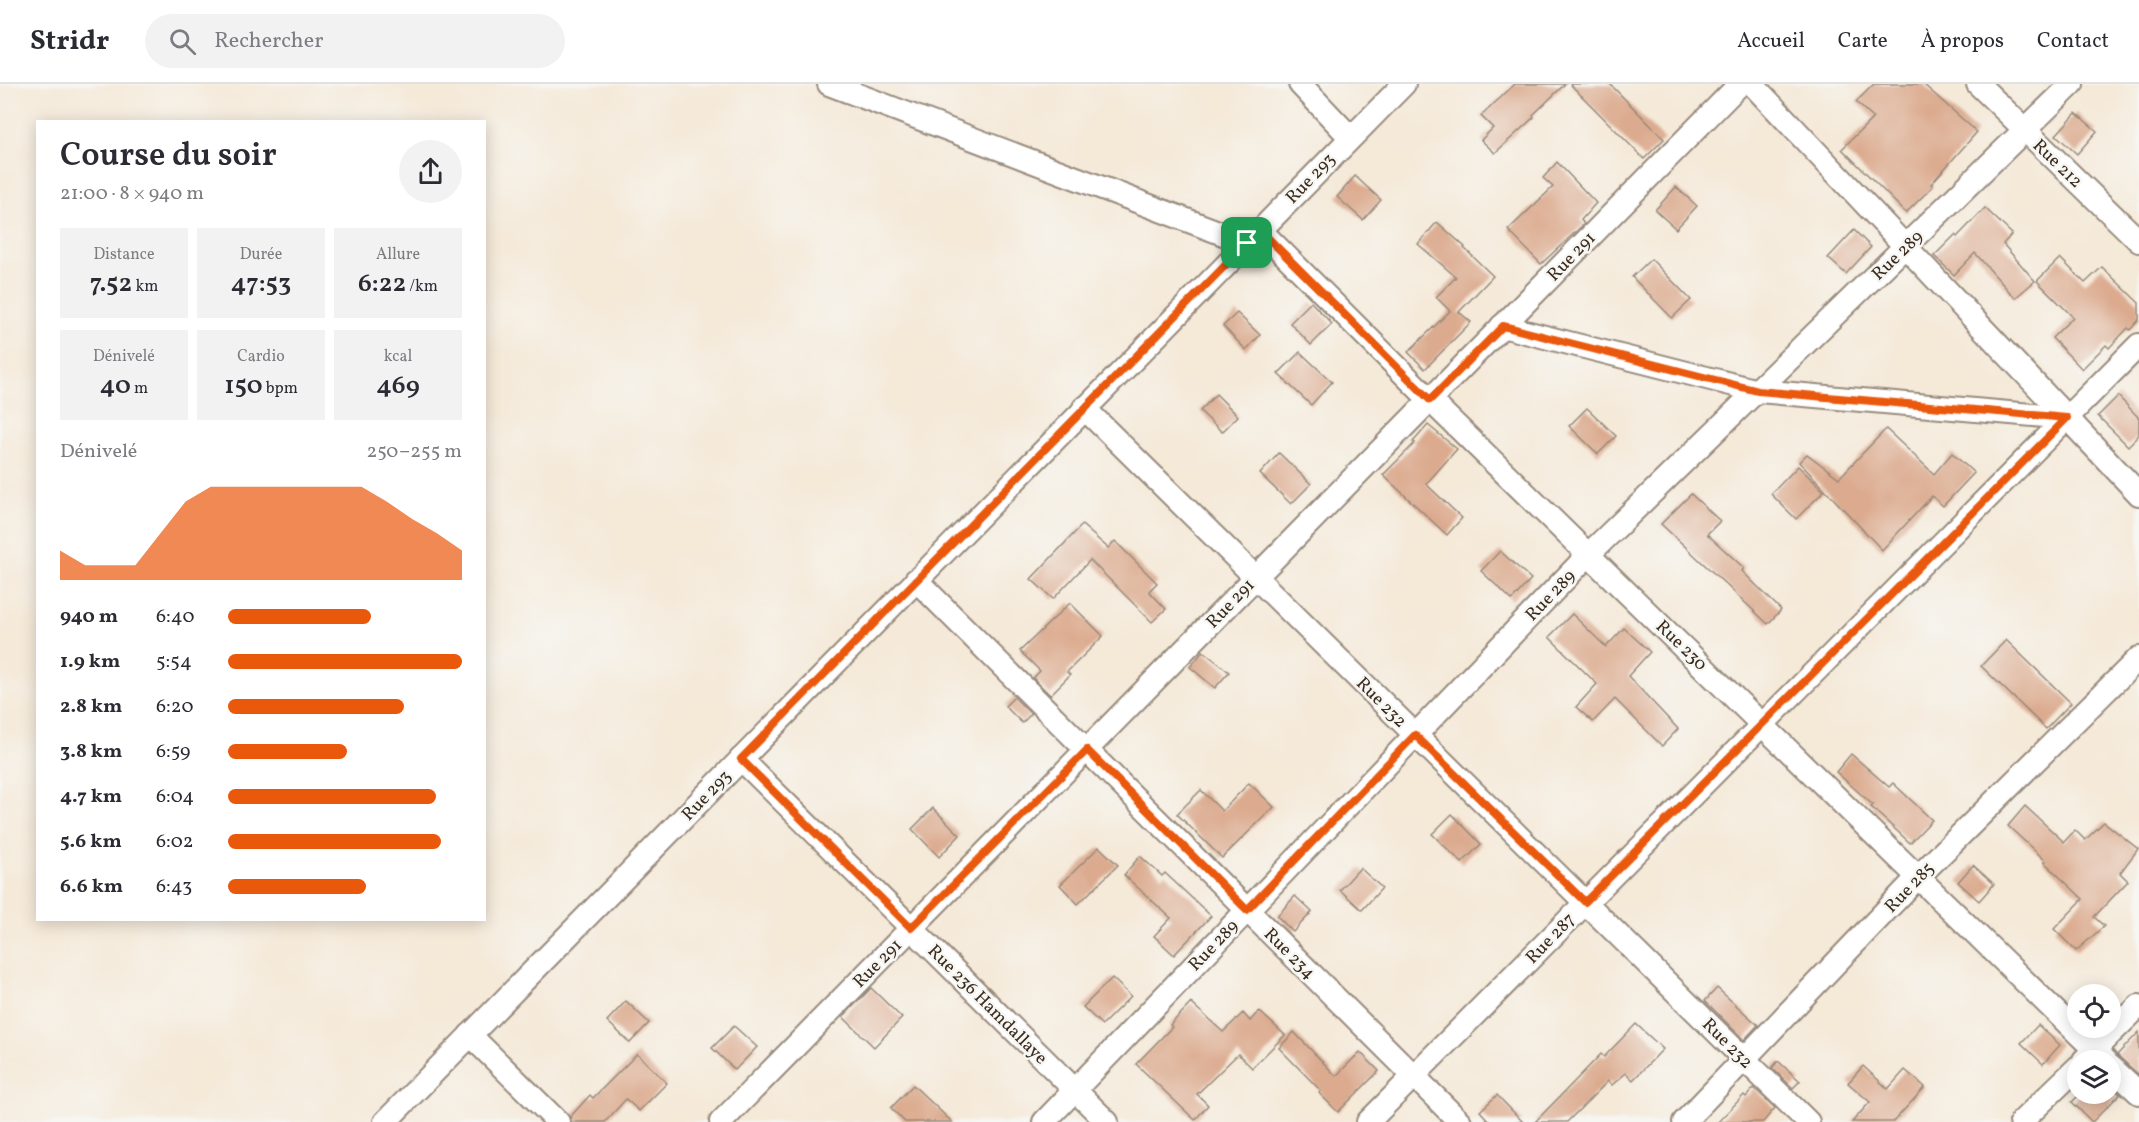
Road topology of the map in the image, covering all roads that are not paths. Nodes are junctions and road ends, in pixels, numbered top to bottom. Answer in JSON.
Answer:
{"nodes":[{"id":1,"x":829,"y":84,"type":"edge"},
{"id":2,"x":1300,"y":84,"type":"edge"},
{"id":3,"x":1404,"y":84,"type":"edge"},
{"id":4,"x":1740,"y":84,"type":"edge"},
{"id":5,"x":1752,"y":84,"type":"edge"},
{"id":6,"x":1978,"y":84,"type":"edge"},
{"id":7,"x":2072,"y":84,"type":"edge"},
{"id":8,"x":2025,"y":130,"type":"junction"},
{"id":9,"x":1350,"y":137,"type":"junction"},
{"id":10,"x":1253,"y":236,"type":"junction"},
{"id":11,"x":2139,"y":241,"type":"edge"},
{"id":12,"x":1906,"y":247,"type":"junction"},
{"id":13,"x":1503,"y":326,"type":"junction"},
{"id":14,"x":2139,"y":345,"type":"edge"},
{"id":15,"x":1758,"y":391,"type":"junction"},
{"id":16,"x":1430,"y":400,"type":"junction"},
{"id":17,"x":1084,"y":408,"type":"junction"},
{"id":18,"x":2067,"y":418,"type":"junction"},
{"id":19,"x":2139,"y":494,"type":"edge"},
{"id":20,"x":1589,"y":554,"type":"junction"},
{"id":21,"x":1256,"y":577,"type":"junction"},
{"id":22,"x":916,"y":580,"type":"junction"},
{"id":23,"x":2139,"y":658,"type":"edge"},
{"id":24,"x":1763,"y":725,"type":"junction"},
{"id":25,"x":1415,"y":735,"type":"junction"},
{"id":26,"x":1087,"y":750,"type":"junction"},
{"id":27,"x":741,"y":759,"type":"junction"},
{"id":28,"x":1918,"y":877,"type":"junction"},
{"id":29,"x":1585,"y":902,"type":"junction"},
{"id":30,"x":1247,"y":910,"type":"junction"},
{"id":31,"x":911,"y":928,"type":"junction"},
{"id":32,"x":2139,"y":1006,"type":"edge"},
{"id":33,"x":470,"y":1035,"type":"junction"},
{"id":34,"x":2089,"y":1050,"type":"edge"},
{"id":35,"x":2105,"y":1050,"type":"edge"},
{"id":36,"x":1744,"y":1059,"type":"junction"},
{"id":37,"x":1414,"y":1077,"type":"junction"},
{"id":38,"x":2067,"y":1078,"type":"edge"},
{"id":39,"x":2121,"y":1078,"type":"edge"},
{"id":40,"x":1075,"y":1090,"type":"junction"},
{"id":41,"x":2139,"y":1093,"type":"edge"},
{"id":42,"x":385,"y":1122,"type":"edge"},
{"id":43,"x":558,"y":1122,"type":"edge"},
{"id":44,"x":721,"y":1122,"type":"edge"},
{"id":45,"x":1044,"y":1122,"type":"edge"},
{"id":46,"x":1107,"y":1122,"type":"edge"},
{"id":47,"x":1368,"y":1122,"type":"edge"},
{"id":48,"x":1460,"y":1122,"type":"edge"},
{"id":49,"x":1684,"y":1122,"type":"edge"},
{"id":50,"x":1808,"y":1122,"type":"edge"},
{"id":51,"x":2022,"y":1122,"type":"edge"}],
"edges":[{"from":1,"to":10,"type":"street"},
{"from":2,"to":9,"type":"street"},
{"from":3,"to":9,"type":"street","name":"Rue 293"},
{"from":4,"to":13,"type":"street","name":"Rue 291"},
{"from":5,"to":12,"type":"street"},
{"from":6,"to":8,"type":"street","name":"Rue 212"},
{"from":7,"to":8,"type":"street","name":"Rue 289"},
{"from":8,"to":11,"type":"street","name":"Rue 212"},
{"from":8,"to":12,"type":"street","name":"Rue 289"},
{"from":9,"to":10,"type":"street","name":"Rue 293"},
{"from":10,"to":16,"type":"street","name":"Rue 230"},
{"from":10,"to":17,"type":"street","name":"Rue 293"},
{"from":12,"to":15,"type":"street","name":"Rue 289"},
{"from":12,"to":18,"type":"street"},
{"from":13,"to":15,"type":"street"},
{"from":13,"to":16,"type":"street","name":"Rue 291"},
{"from":14,"to":18,"type":"street","name":"Rue 287"},
{"from":15,"to":18,"type":"street"},
{"from":15,"to":20,"type":"street","name":"Rue 289"},
{"from":16,"to":20,"type":"street","name":"Rue 230"},
{"from":16,"to":21,"type":"street","name":"Rue 291"},
{"from":17,"to":21,"type":"street","name":"Rue 232"},
{"from":17,"to":22,"type":"street","name":"Rue 293"},
{"from":18,"to":19,"type":"street"},
{"from":18,"to":24,"type":"street","name":"Rue 287"},
{"from":20,"to":24,"type":"street","name":"Rue 230"},
{"from":20,"to":25,"type":"street","name":"Rue 289"},
{"from":21,"to":25,"type":"street","name":"Rue 232"},
{"from":21,"to":26,"type":"street","name":"Rue 291"},
{"from":22,"to":26,"type":"street","name":"Rue 234"},
{"from":22,"to":27,"type":"street","name":"Rue 293"},
{"from":23,"to":28,"type":"street","name":"Rue 285"},
{"from":24,"to":28,"type":"street","name":"Rue 230"},
{"from":24,"to":29,"type":"street","name":"Rue 287"},
{"from":25,"to":29,"type":"street","name":"Rue 232"},
{"from":25,"to":30,"type":"street","name":"Rue 289"},
{"from":26,"to":30,"type":"street","name":"Rue 234"},
{"from":26,"to":31,"type":"street","name":"Rue 291"},
{"from":27,"to":31,"type":"street","name":"Rue 236 Hamdallaye"},
{"from":27,"to":33,"type":"street","name":"Rue 293"},
{"from":28,"to":34,"type":"street","name":"Rue 230"},
{"from":28,"to":36,"type":"street","name":"Rue 285"},
{"from":29,"to":36,"type":"street","name":"Rue 232"},
{"from":29,"to":37,"type":"street","name":"Rue 287"},
{"from":30,"to":37,"type":"street","name":"Rue 234"},
{"from":30,"to":40,"type":"street","name":"Rue 289"},
{"from":31,"to":40,"type":"street","name":"Rue 236 Hamdallaye"},
{"from":31,"to":44,"type":"street","name":"Rue 291"},
{"from":32,"to":35,"type":"street"},
{"from":33,"to":42,"type":"street","name":"Rue 293"},
{"from":33,"to":43,"type":"street"},
{"from":36,"to":49,"type":"street","name":"Rue 285"},
{"from":36,"to":50,"type":"street","name":"Rue 232"},
{"from":37,"to":47,"type":"street","name":"Rue 287"},
{"from":37,"to":48,"type":"street","name":"Rue 234"},
{"from":38,"to":51,"type":"street"},
{"from":39,"to":41,"type":"street","name":"Rue 230"},
{"from":40,"to":45,"type":"street","name":"Rue 289"},
{"from":40,"to":46,"type":"street","name":"Rue 236 Hamdallaye"}]}
